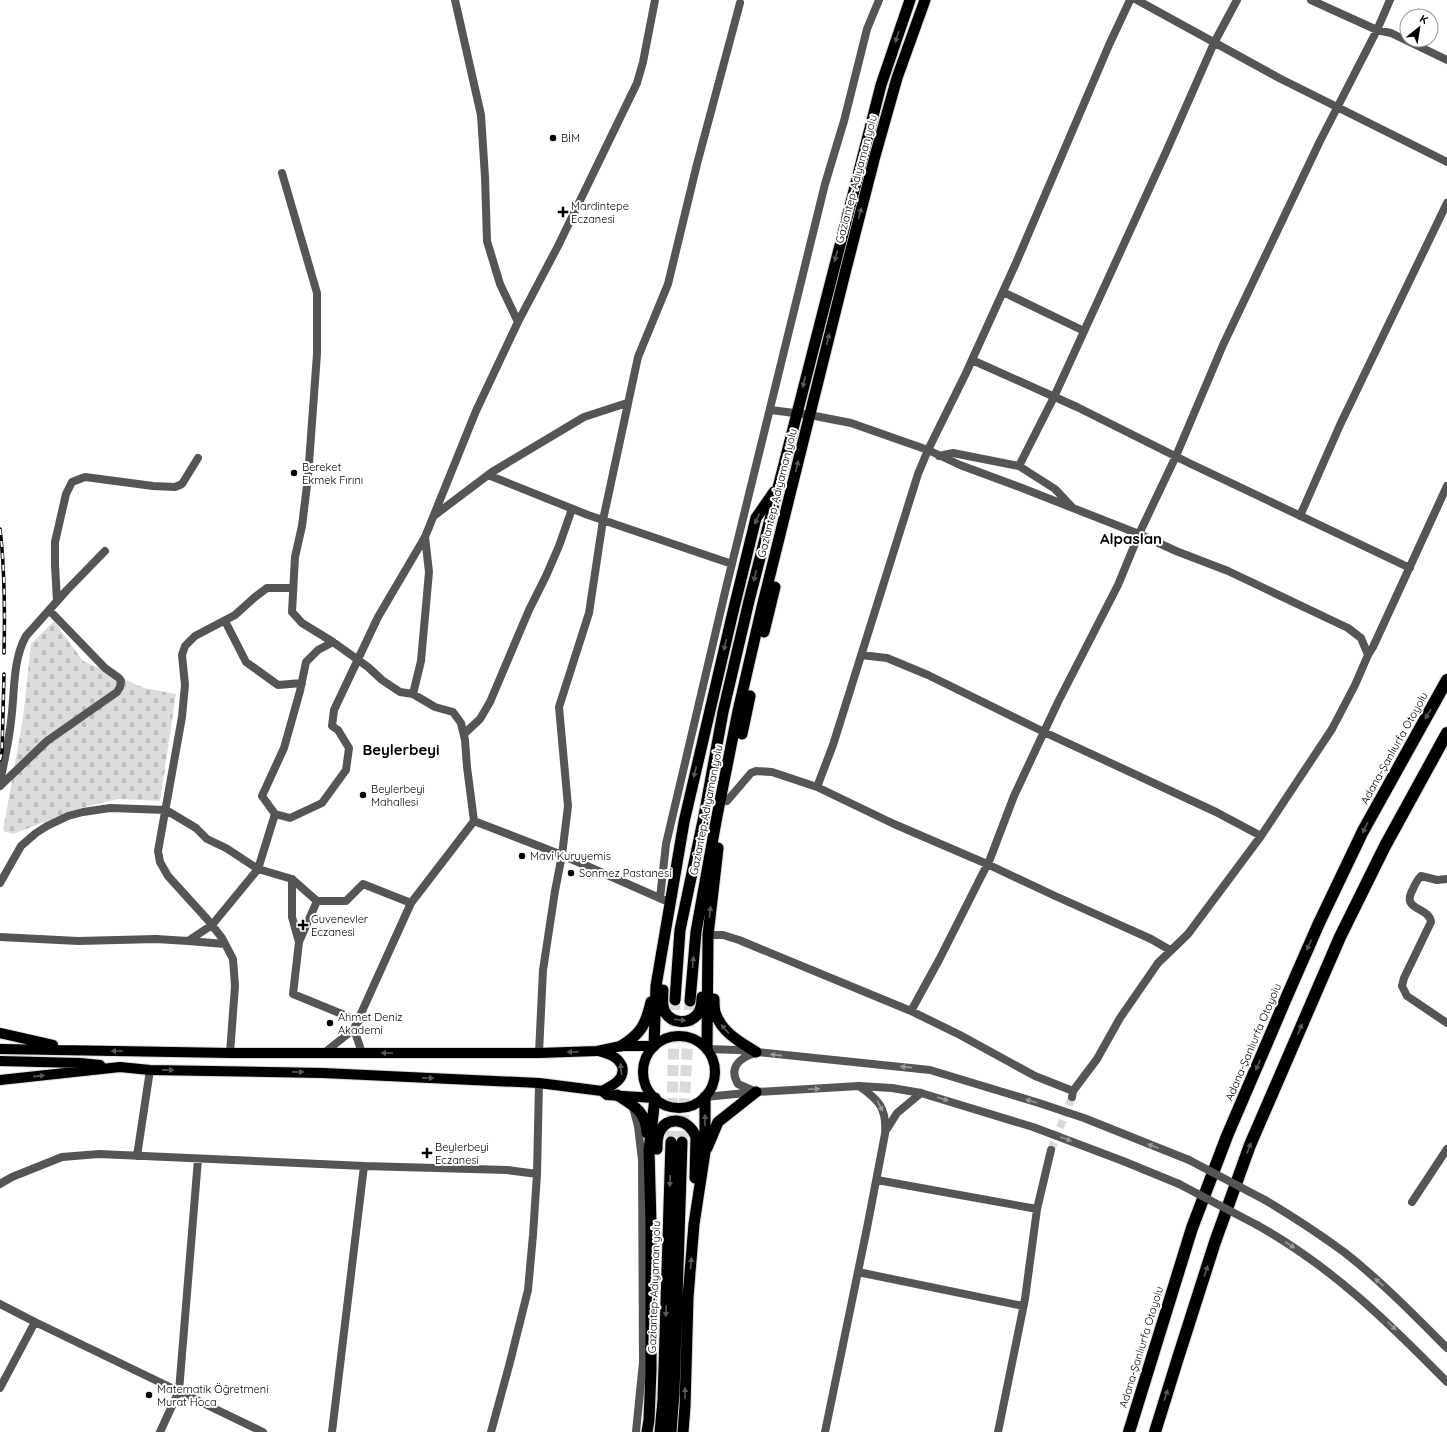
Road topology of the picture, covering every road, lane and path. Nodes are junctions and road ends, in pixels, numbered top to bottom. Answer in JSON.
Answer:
{"nodes":[{"id":1,"x":455,"y":0,"type":"edge"},
{"id":2,"x":655,"y":0,"type":"edge"},
{"id":3,"x":879,"y":0,"type":"edge"},
{"id":4,"x":910,"y":0,"type":"edge"},
{"id":5,"x":925,"y":0,"type":"edge"},
{"id":6,"x":1130,"y":0,"type":"edge"},
{"id":7,"x":1136,"y":0,"type":"edge"},
{"id":8,"x":1237,"y":0,"type":"edge"},
{"id":9,"x":1311,"y":0,"type":"edge"},
{"id":10,"x":1390,"y":0,"type":"edge"},
{"id":11,"x":740,"y":3,"type":"dead end"},
{"id":12,"x":1377,"y":30,"type":"junction"},
{"id":13,"x":1214,"y":43,"type":"junction"},
{"id":14,"x":1447,"y":60,"type":"edge"},
{"id":15,"x":1337,"y":108,"type":"junction"},
{"id":16,"x":1447,"y":162,"type":"edge"},
{"id":17,"x":282,"y":173,"type":"dead end"},
{"id":18,"x":1447,"y":202,"type":"edge"},
{"id":19,"x":1003,"y":292,"type":"junction"},
{"id":20,"x":518,"y":322,"type":"junction"},
{"id":21,"x":1084,"y":331,"type":"junction"},
{"id":22,"x":972,"y":360,"type":"junction"},
{"id":23,"x":1054,"y":397,"type":"junction"},
{"id":24,"x":627,"y":403,"type":"junction"},
{"id":25,"x":770,"y":410,"type":"junction"},
{"id":26,"x":796,"y":414,"type":"junction"},
{"id":27,"x":810,"y":415,"type":"junction"},
{"id":28,"x":928,"y":450,"type":"junction"},
{"id":29,"x":939,"y":456,"type":"junction"},
{"id":30,"x":1176,"y":456,"type":"junction"},
{"id":31,"x":198,"y":458,"type":"dead end"},
{"id":32,"x":1018,"y":466,"type":"junction"},
{"id":33,"x":488,"y":475,"type":"junction"},
{"id":34,"x":793,"y":482,"type":"junction"},
{"id":35,"x":1447,"y":486,"type":"edge"},
{"id":36,"x":778,"y":487,"type":"junction"},
{"id":37,"x":572,"y":509,"type":"junction"},
{"id":38,"x":1074,"y":509,"type":"junction"},
{"id":39,"x":434,"y":516,"type":"junction"},
{"id":40,"x":1300,"y":516,"type":"junction"},
{"id":41,"x":603,"y":520,"type":"junction"},
{"id":42,"x":1139,"y":534,"type":"junction"},
{"id":43,"x":425,"y":537,"type":"junction"},
{"id":44,"x":105,"y":551,"type":"dead end"},
{"id":45,"x":732,"y":564,"type":"junction"},
{"id":46,"x":1410,"y":568,"type":"junction"},
{"id":47,"x":293,"y":588,"type":"junction"},
{"id":48,"x":57,"y":601,"type":"junction"},
{"id":49,"x":49,"y":610,"type":"junction"},
{"id":50,"x":225,"y":621,"type":"junction"},
{"id":51,"x":333,"y":642,"type":"junction"},
{"id":52,"x":861,"y":655,"type":"junction"},
{"id":53,"x":1368,"y":655,"type":"junction"},
{"id":54,"x":358,"y":659,"type":"junction"},
{"id":55,"x":1447,"y":680,"type":"edge"},
{"id":56,"x":302,"y":683,"type":"junction"},
{"id":57,"x":413,"y":694,"type":"junction"},
{"id":58,"x":1044,"y":732,"type":"junction"},
{"id":59,"x":1447,"y":733,"type":"edge"},
{"id":60,"x":464,"y":734,"type":"junction"},
{"id":61,"x":0,"y":782,"type":"edge"},
{"id":62,"x":0,"y":786,"type":"edge"},
{"id":63,"x":817,"y":787,"type":"junction"},
{"id":64,"x":727,"y":801,"type":"junction"},
{"id":65,"x":166,"y":810,"type":"junction"},
{"id":66,"x":274,"y":814,"type":"junction"},
{"id":67,"x":474,"y":821,"type":"junction"},
{"id":68,"x":1261,"y":836,"type":"junction"},
{"id":69,"x":562,"y":855,"type":"junction"},
{"id":70,"x":987,"y":864,"type":"junction"},
{"id":71,"x":258,"y":868,"type":"junction"},
{"id":72,"x":292,"y":879,"type":"junction"},
{"id":73,"x":1447,"y":879,"type":"edge"},
{"id":74,"x":0,"y":883,"type":"edge"},
{"id":75,"x":665,"y":900,"type":"junction"},
{"id":76,"x":318,"y":901,"type":"junction"},
{"id":77,"x":411,"y":903,"type":"junction"},
{"id":78,"x":212,"y":925,"type":"junction"},
{"id":79,"x":666,"y":925,"type":"junction"},
{"id":80,"x":708,"y":935,"type":"junction"},
{"id":81,"x":0,"y":937,"type":"edge"},
{"id":82,"x":188,"y":941,"type":"junction"},
{"id":83,"x":299,"y":942,"type":"junction"},
{"id":84,"x":226,"y":944,"type":"junction"},
{"id":85,"x":1170,"y":950,"type":"junction"},
{"id":86,"x":708,"y":951,"type":"junction"},
{"id":87,"x":656,"y":986,"type":"junction"},
{"id":88,"x":675,"y":1000,"type":"tunnel mouth"},
{"id":89,"x":690,"y":1001,"type":"tunnel mouth"},
{"id":90,"x":911,"y":1010,"type":"junction"},
{"id":91,"x":359,"y":1021,"type":"junction"},
{"id":92,"x":1447,"y":1023,"type":"edge"},
{"id":93,"x":0,"y":1026,"type":"edge"},
{"id":94,"x":354,"y":1029,"type":"junction"},
{"id":95,"x":5,"y":1034,"type":"edge"},
{"id":96,"x":622,"y":1046,"type":"junction"},
{"id":97,"x":654,"y":1046,"type":"junction"},
{"id":98,"x":0,"y":1049,"type":"edge"},
{"id":99,"x":707,"y":1049,"type":"junction"},
{"id":100,"x":78,"y":1050,"type":"junction"},
{"id":101,"x":597,"y":1051,"type":"junction"},
{"id":102,"x":756,"y":1052,"type":"junction"},
{"id":103,"x":230,"y":1053,"type":"junction"},
{"id":104,"x":324,"y":1053,"type":"junction"},
{"id":105,"x":362,"y":1053,"type":"junction"},
{"id":106,"x":539,"y":1053,"type":"junction"},
{"id":107,"x":0,"y":1062,"type":"edge"},
{"id":108,"x":120,"y":1067,"type":"junction"},
{"id":109,"x":150,"y":1070,"type":"junction"},
{"id":110,"x":0,"y":1080,"type":"edge"},
{"id":111,"x":539,"y":1083,"type":"junction"},
{"id":112,"x":859,"y":1086,"type":"junction"},
{"id":113,"x":602,"y":1091,"type":"junction"},
{"id":114,"x":756,"y":1092,"type":"junction"},
{"id":115,"x":921,"y":1093,"type":"junction"},
{"id":116,"x":618,"y":1096,"type":"junction"},
{"id":117,"x":706,"y":1097,"type":"junction"},
{"id":118,"x":655,"y":1098,"type":"junction"},
{"id":119,"x":632,"y":1104,"type":"junction"},
{"id":120,"x":885,"y":1134,"type":"junction"},
{"id":121,"x":1447,"y":1148,"type":"edge"},
{"id":122,"x":649,"y":1150,"type":"junction"},
{"id":123,"x":1051,"y":1150,"type":"tunnel mouth"},
{"id":124,"x":705,"y":1152,"type":"junction"},
{"id":125,"x":137,"y":1156,"type":"junction"},
{"id":126,"x":198,"y":1159,"type":"junction"},
{"id":127,"x":364,"y":1166,"type":"junction"},
{"id":128,"x":537,"y":1174,"type":"junction"},
{"id":129,"x":877,"y":1180,"type":"junction"},
{"id":130,"x":0,"y":1184,"type":"edge"},
{"id":131,"x":1412,"y":1202,"type":"dead end"},
{"id":132,"x":1037,"y":1209,"type":"junction"},
{"id":133,"x":651,"y":1223,"type":"junction"},
{"id":134,"x":694,"y":1224,"type":"junction"},
{"id":135,"x":858,"y":1272,"type":"junction"},
{"id":136,"x":0,"y":1304,"type":"edge"},
{"id":137,"x":1023,"y":1306,"type":"junction"},
{"id":138,"x":35,"y":1322,"type":"junction"},
{"id":139,"x":1447,"y":1348,"type":"edge"},
{"id":140,"x":1447,"y":1382,"type":"edge"},
{"id":141,"x":0,"y":1388,"type":"edge"},
{"id":142,"x":179,"y":1391,"type":"junction"},
{"id":143,"x":160,"y":1432,"type":"edge"},
{"id":144,"x":263,"y":1432,"type":"edge"},
{"id":145,"x":332,"y":1432,"type":"edge"},
{"id":146,"x":491,"y":1432,"type":"edge"},
{"id":147,"x":636,"y":1432,"type":"edge"},
{"id":148,"x":647,"y":1432,"type":"edge"},
{"id":149,"x":660,"y":1432,"type":"edge"},
{"id":150,"x":671,"y":1432,"type":"edge"},
{"id":151,"x":682,"y":1432,"type":"edge"},
{"id":152,"x":825,"y":1432,"type":"edge"},
{"id":153,"x":998,"y":1432,"type":"edge"},
{"id":154,"x":1129,"y":1432,"type":"edge"},
{"id":155,"x":1155,"y":1432,"type":"edge"}],
"edges":[{"from":1,"to":20,"type":"street"},
{"from":2,"to":20,"type":"street"},
{"from":3,"to":25,"type":"street"},
{"from":4,"to":26,"type":"highway","name":"Gaziantep-Adıyaman yolu","one_way":true},
{"from":27,"to":5,"type":"highway","name":"Gaziantep-Adıyaman yolu","one_way":true},
{"from":6,"to":19,"type":"street"},
{"from":7,"to":13,"type":"street"},
{"from":8,"to":13,"type":"street"},
{"from":9,"to":12,"type":"street"},
{"from":10,"to":12,"type":"street"},
{"from":11,"to":24,"type":"street"},
{"from":12,"to":14,"type":"street"},
{"from":12,"to":15,"type":"street"},
{"from":13,"to":15,"type":"street"},
{"from":13,"to":21,"type":"street"},
{"from":15,"to":16,"type":"street"},
{"from":15,"to":30,"type":"street"},
{"from":17,"to":47,"type":"street"},
{"from":18,"to":40,"type":"street"},
{"from":19,"to":21,"type":"street"},
{"from":19,"to":22,"type":"street"},
{"from":20,"to":39,"type":"street"},
{"from":21,"to":23,"type":"street"},
{"from":22,"to":23,"type":"street"},
{"from":22,"to":28,"type":"street"},
{"from":23,"to":30,"type":"street"},
{"from":23,"to":32,"type":"street"},
{"from":24,"to":33,"type":"street"},
{"from":24,"to":41,"type":"street"},
{"from":25,"to":26,"type":"street"},
{"from":25,"to":45,"type":"street"},
{"from":26,"to":27,"type":"street"},
{"from":26,"to":36,"type":"highway","name":"Gaziantep-Adıyaman yolu"},
{"from":27,"to":28,"type":"street"},
{"from":34,"to":27,"type":"highway","name":"Gaziantep-Adıyaman yolu","one_way":true},
{"from":28,"to":29,"type":"street"},
{"from":28,"to":52,"type":"street"},
{"from":29,"to":32,"type":"street"},
{"from":29,"to":38,"type":"street"},
{"from":30,"to":40,"type":"street"},
{"from":30,"to":42,"type":"street"},
{"from":31,"to":48,"type":"street"},
{"from":32,"to":38,"type":"street"},
{"from":33,"to":37,"type":"street"},
{"from":33,"to":39,"type":"street"},
{"from":34,"to":64,"type":"highway"},
{"from":89,"to":34,"type":"highway","name":"Gaziantep-Adıyaman yolu","one_way":true},
{"from":35,"to":46,"type":"street"},
{"from":36,"to":75,"type":"highway","one_way":true},
{"from":36,"to":88,"type":"highway","name":"Gaziantep-Adıyaman yolu","one_way":true},
{"from":37,"to":41,"type":"street"},
{"from":37,"to":60,"type":"street"},
{"from":38,"to":42,"type":"street"},
{"from":39,"to":43,"type":"street"},
{"from":40,"to":46,"type":"street"},
{"from":41,"to":45,"type":"street"},
{"from":41,"to":69,"type":"street"},
{"from":42,"to":53,"type":"street"},
{"from":42,"to":58,"type":"street"},
{"from":43,"to":54,"type":"street"},
{"from":43,"to":57,"type":"street"},
{"from":44,"to":48,"type":"street"},
{"from":45,"to":75,"type":"street"},
{"from":46,"to":53,"type":"street"},
{"from":47,"to":50,"type":"street"},
{"from":47,"to":51,"type":"street"},
{"from":48,"to":49,"type":"street"},
{"from":49,"to":61,"type":"street"},
{"from":49,"to":62,"type":"street"},
{"from":50,"to":56,"type":"street"},
{"from":50,"to":65,"type":"street"},
{"from":51,"to":54,"type":"street"},
{"from":51,"to":56,"type":"street"},
{"from":52,"to":58,"type":"street"},
{"from":52,"to":63,"type":"street"},
{"from":53,"to":68,"type":"street"},
{"from":54,"to":57,"type":"street"},
{"from":54,"to":66,"type":"street"},
{"from":55,"to":154,"type":"highway","name":"Adana-Şanlıurfa Otoyolu","one_way":true},
{"from":56,"to":66,"type":"street"},
{"from":57,"to":60,"type":"street"},
{"from":58,"to":68,"type":"street"},
{"from":58,"to":70,"type":"street"},
{"from":155,"to":59,"type":"highway","one_way":true},
{"from":60,"to":67,"type":"street"},
{"from":63,"to":64,"type":"street"},
{"from":63,"to":70,"type":"street"},
{"from":80,"to":64,"type":"highway","one_way":true},
{"from":65,"to":71,"type":"street"},
{"from":65,"to":74,"type":"street"},
{"from":65,"to":78,"type":"street"},
{"from":66,"to":71,"type":"street"},
{"from":67,"to":69,"type":"street"},
{"from":67,"to":77,"type":"street"},
{"from":68,"to":85,"type":"street"},
{"from":69,"to":75,"type":"street"},
{"from":69,"to":106,"type":"street"},
{"from":70,"to":85,"type":"street"},
{"from":70,"to":90,"type":"street"},
{"from":71,"to":72,"type":"street"},
{"from":71,"to":78,"type":"street"},
{"from":72,"to":76,"type":"street"},
{"from":72,"to":83,"type":"street"},
{"from":73,"to":92,"type":"street"},
{"from":75,"to":79,"type":"highway"},
{"from":76,"to":77,"type":"street"},
{"from":76,"to":83,"type":"street"},
{"from":77,"to":91,"type":"street"},
{"from":78,"to":82,"type":"street"},
{"from":78,"to":84,"type":"street"},
{"from":79,"to":80,"type":"highway","one_way":true},
{"from":79,"to":87,"type":"highway"},
{"from":80,"to":86,"type":"highway"},
{"from":80,"to":90,"type":"street"},
{"from":81,"to":82,"type":"street"},
{"from":82,"to":84,"type":"street"},
{"from":83,"to":91,"type":"street"},
{"from":84,"to":103,"type":"street"},
{"from":85,"to":90,"type":"street"},
{"from":86,"to":99,"type":"highway"},
{"from":102,"to":86,"type":"highway","one_way":true},
{"from":87,"to":96,"type":"highway"},
{"from":87,"to":97,"type":"highway"},
{"from":91,"to":94,"type":"street"},
{"from":93,"to":95,"type":"street"},
{"from":94,"to":104,"type":"street"},
{"from":94,"to":105,"type":"street"},
{"from":95,"to":100,"type":"main road"},
{"from":96,"to":97,"type":"main road"},
{"from":96,"to":101,"type":"main road"},
{"from":97,"to":99,"type":"main road"},
{"from":97,"to":118,"type":"main road"},
{"from":98,"to":100,"type":"main road"},
{"from":99,"to":102,"type":"street"},
{"from":99,"to":117,"type":"main road"},
{"from":103,"to":100,"type":"main road","one_way":true},
{"from":101,"to":106,"type":"main road","one_way":true},
{"from":113,"to":101,"type":"main road","one_way":true},
{"from":102,"to":114,"type":"street"},
{"from":139,"to":102,"type":"street","one_way":true,"bridge":true},
{"from":103,"to":104,"type":"main road"},
{"from":104,"to":105,"type":"main road"},
{"from":106,"to":105,"type":"main road","one_way":true},
{"from":107,"to":108,"type":"main road"},
{"from":108,"to":109,"type":"main road"},
{"from":110,"to":108,"type":"main road","one_way":true},
{"from":109,"to":111,"type":"main road","one_way":true},
{"from":109,"to":125,"type":"street"},
{"from":111,"to":113,"type":"main road"},
{"from":111,"to":128,"type":"street"},
{"from":114,"to":112,"type":"street","one_way":true},
{"from":112,"to":115,"type":"street"},
{"from":112,"to":120,"type":"street","one_way":true},
{"from":113,"to":116,"type":"main road"},
{"from":114,"to":117,"type":"street"},
{"from":114,"to":124,"type":"highway"},
{"from":115,"to":120,"type":"street"},
{"from":115,"to":140,"type":"street","one_way":true,"bridge":true},
{"from":116,"to":118,"type":"main road"},
{"from":116,"to":119,"type":"highway"},
{"from":117,"to":118,"type":"main road"},
{"from":124,"to":117,"type":"highway","one_way":true},
{"from":118,"to":122,"type":"highway"},
{"from":119,"to":122,"type":"highway"},
{"from":119,"to":147,"type":"street"},
{"from":120,"to":129,"type":"street"},
{"from":121,"to":131,"type":"street"},
{"from":122,"to":133,"type":"highway"},
{"from":123,"to":132,"type":"street"},
{"from":124,"to":134,"type":"highway"},
{"from":125,"to":126,"type":"street"},
{"from":125,"to":130,"type":"street"},
{"from":126,"to":127,"type":"street"},
{"from":126,"to":142,"type":"street"},
{"from":127,"to":128,"type":"street"},
{"from":127,"to":145,"type":"street"},
{"from":128,"to":146,"type":"street"},
{"from":129,"to":132,"type":"street"},
{"from":129,"to":135,"type":"street"},
{"from":132,"to":137,"type":"street"},
{"from":133,"to":134,"type":"highway"},
{"from":133,"to":148,"type":"highway"},
{"from":151,"to":134,"type":"highway","one_way":true},
{"from":135,"to":137,"type":"street"},
{"from":135,"to":152,"type":"street"},
{"from":136,"to":138,"type":"street"},
{"from":137,"to":153,"type":"street"},
{"from":138,"to":141,"type":"street"},
{"from":138,"to":142,"type":"street"},
{"from":142,"to":143,"type":"street"},
{"from":142,"to":144,"type":"street"},
{"from":150,"to":149,"type":"highway","name":"Gaziantep-Adıyaman yolu","one_way":true}]}
